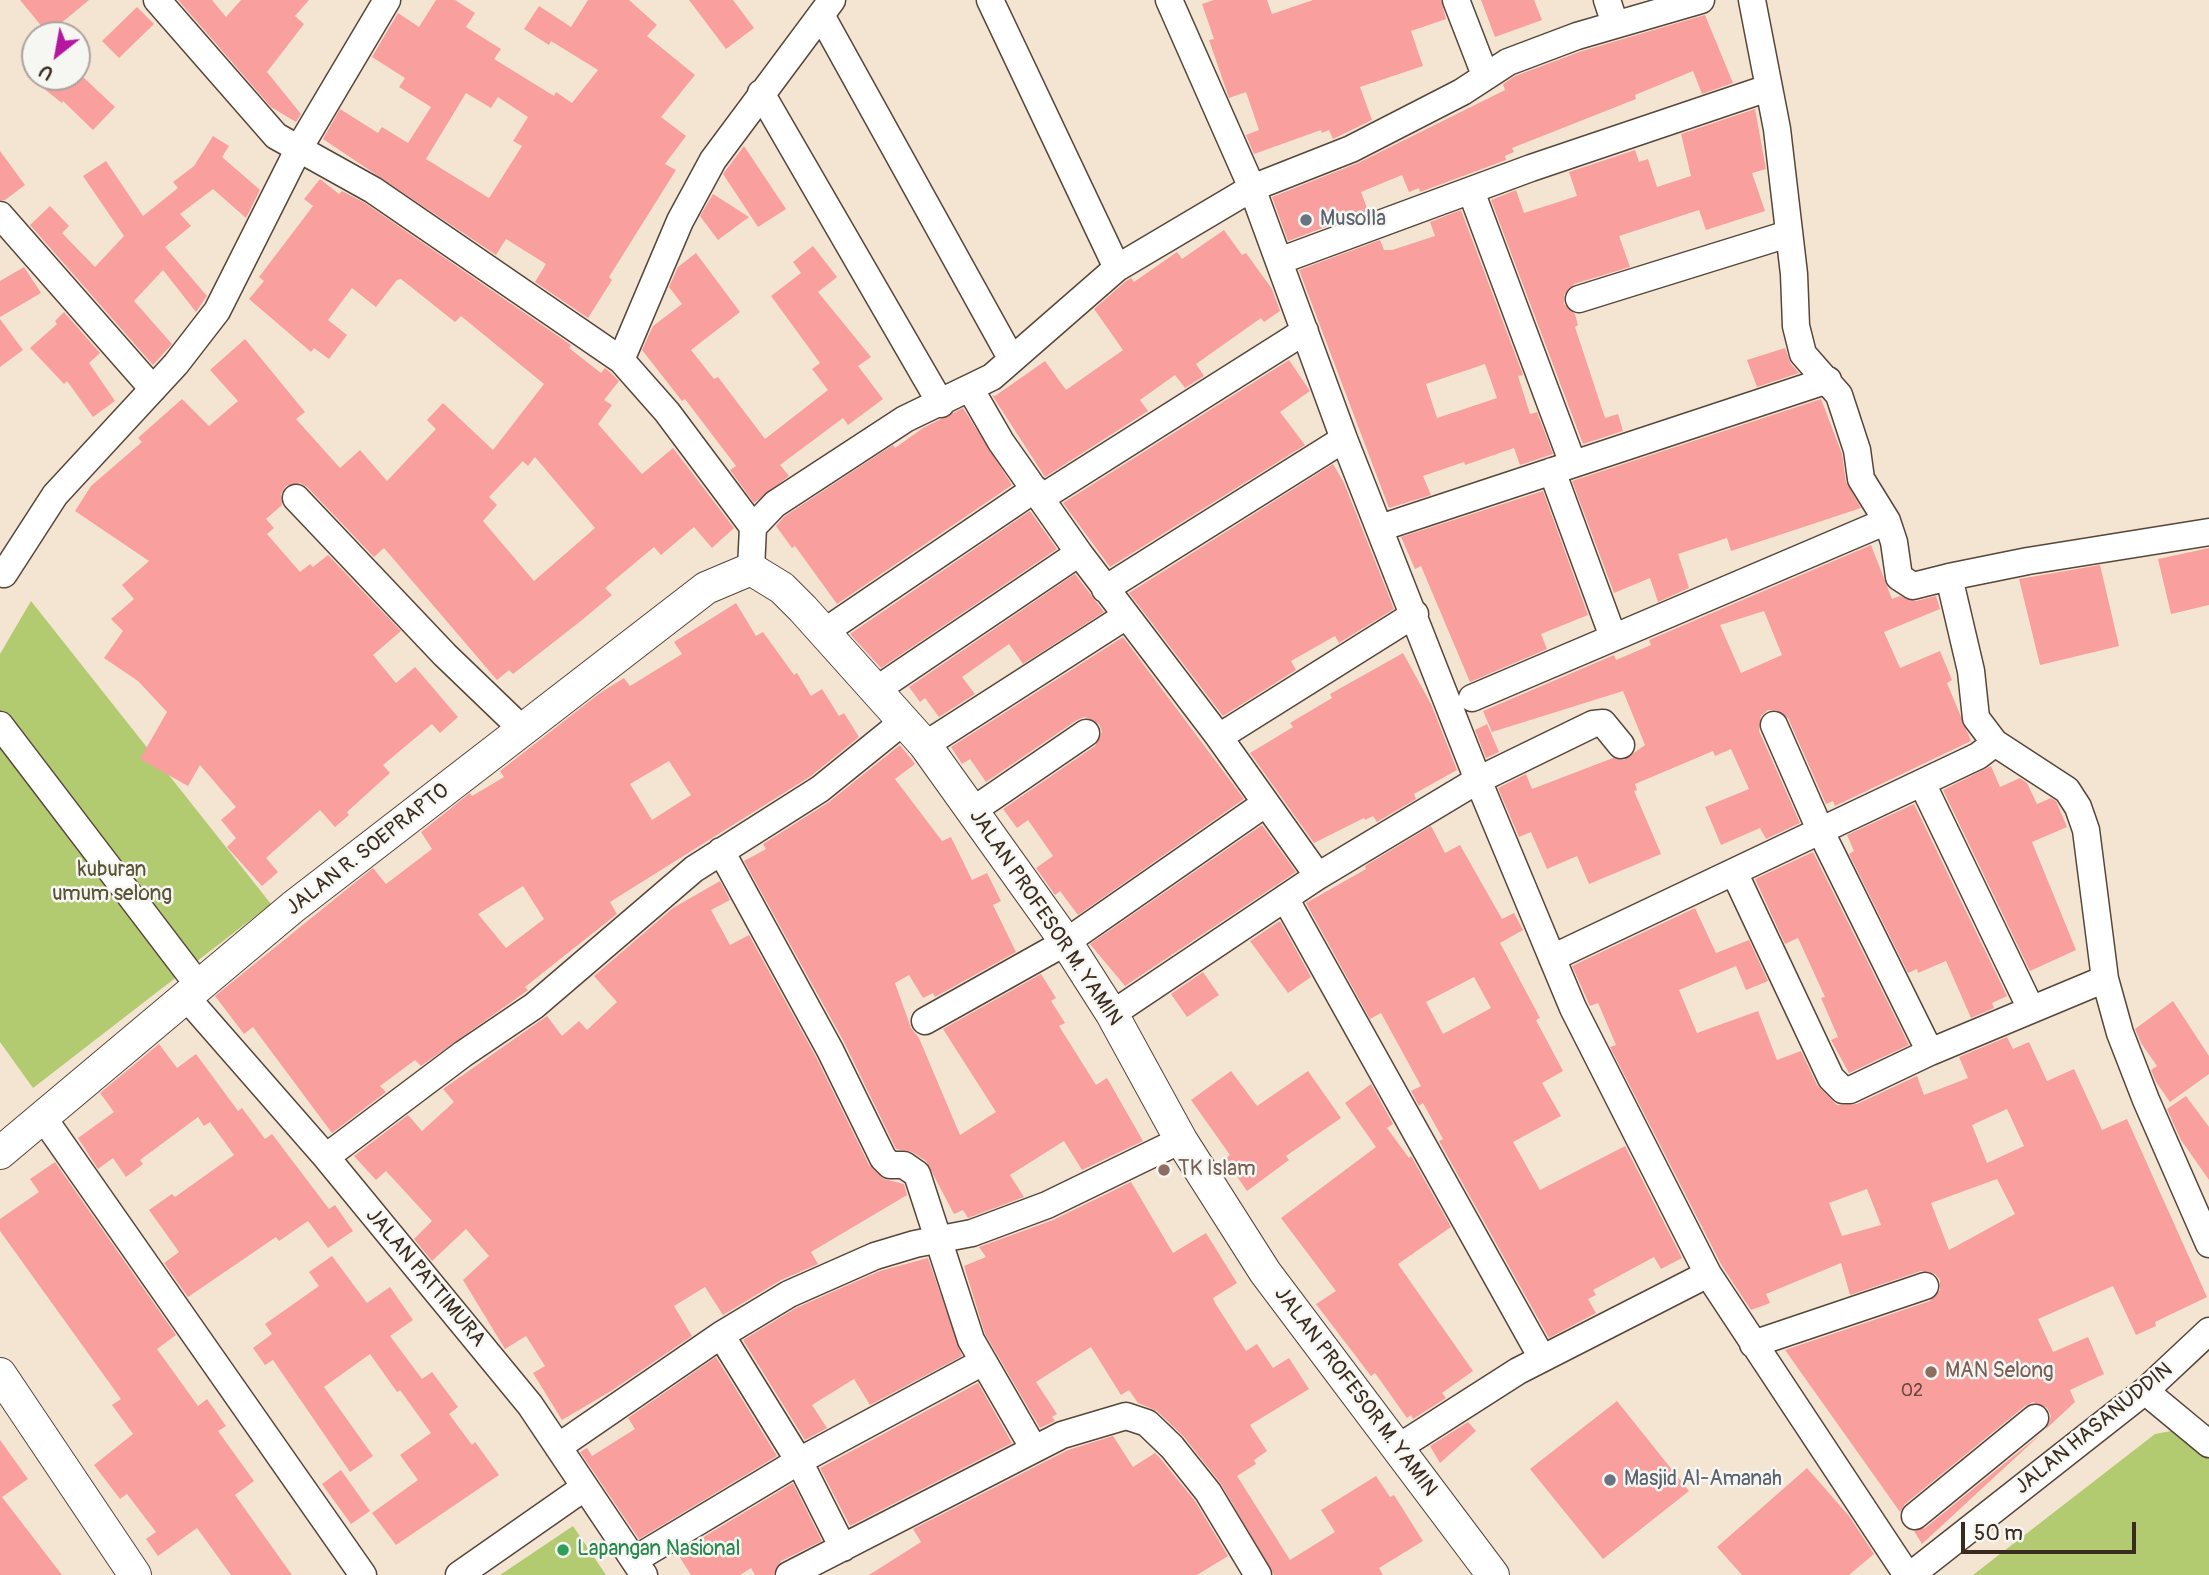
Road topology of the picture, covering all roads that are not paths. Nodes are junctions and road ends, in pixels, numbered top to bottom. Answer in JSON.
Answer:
{"nodes":[{"id":1,"x":158,"y":0,"type":"edge"},
{"id":2,"x":387,"y":0,"type":"edge"},
{"id":3,"x":990,"y":0,"type":"edge"},
{"id":4,"x":1169,"y":0,"type":"edge"},
{"id":5,"x":1456,"y":0,"type":"edge"},
{"id":6,"x":1701,"y":0,"type":"edge"},
{"id":7,"x":1752,"y":0,"type":"edge"},
{"id":8,"x":827,"y":7,"type":"edge"},
{"id":9,"x":1611,"y":12,"type":"edge"},
{"id":10,"x":1485,"y":75,"type":"junction"},
{"id":11,"x":1768,"y":88,"type":"junction"},
{"id":12,"x":761,"y":93,"type":"junction"},
{"id":13,"x":299,"y":150,"type":"junction"},
{"id":14,"x":1252,"y":188,"type":"junction"},
{"id":15,"x":1471,"y":191,"type":"junction"},
{"id":16,"x":0,"y":215,"type":"edge"},
{"id":17,"x":1788,"y":234,"type":"junction"},
{"id":18,"x":1279,"y":261,"type":"junction"},
{"id":19,"x":1117,"y":268,"type":"junction"},
{"id":20,"x":1579,"y":299,"type":"dead end"},
{"id":21,"x":1305,"y":331,"type":"junction"},
{"id":22,"x":1011,"y":358,"type":"junction"},
{"id":23,"x":621,"y":360,"type":"junction"},
{"id":24,"x":1828,"y":380,"type":"junction"},
{"id":25,"x":153,"y":389,"type":"junction"},
{"id":26,"x":971,"y":390,"type":"junction"},
{"id":27,"x":941,"y":404,"type":"junction"},
{"id":28,"x":1345,"y":439,"type":"junction"},
{"id":29,"x":1563,"y":467,"type":"junction"},
{"id":30,"x":1038,"y":494,"type":"junction"},
{"id":31,"x":296,"y":498,"type":"dead end"},
{"id":32,"x":1887,"y":521,"type":"junction"},
{"id":33,"x":753,"y":527,"type":"junction"},
{"id":34,"x":1380,"y":528,"type":"junction"},
{"id":35,"x":2209,"y":532,"type":"edge"},
{"id":36,"x":1079,"y":553,"type":"junction"},
{"id":37,"x":751,"y":569,"type":"junction"},
{"id":38,"x":1,"y":575,"type":"edge"},
{"id":39,"x":1949,"y":577,"type":"junction"},
{"id":40,"x":1105,"y":589,"type":"junction"},
{"id":41,"x":1415,"y":614,"type":"junction"},
{"id":42,"x":1126,"y":615,"type":"junction"},
{"id":43,"x":824,"y":632,"type":"junction"},
{"id":44,"x":1613,"y":637,"type":"junction"},
{"id":45,"x":876,"y":690,"type":"junction"},
{"id":46,"x":1472,"y":698,"type":"dead end"},
{"id":47,"x":904,"y":721,"type":"junction"},
{"id":48,"x":0,"y":725,"type":"edge"},
{"id":49,"x":1774,"y":726,"type":"dead end"},
{"id":50,"x":523,"y":730,"type":"junction"},
{"id":51,"x":1086,"y":733,"type":"dead end"},
{"id":52,"x":1219,"y":737,"type":"junction"},
{"id":53,"x":1995,"y":743,"type":"junction"},
{"id":54,"x":1621,"y":745,"type":"dead end"},
{"id":55,"x":925,"y":746,"type":"junction"},
{"id":56,"x":1478,"y":780,"type":"junction"},
{"id":57,"x":1922,"y":783,"type":"junction"},
{"id":58,"x":1266,"y":803,"type":"junction"},
{"id":59,"x":972,"y":811,"type":"junction"},
{"id":60,"x":1821,"y":832,"type":"junction"},
{"id":61,"x":721,"y":851,"type":"junction"},
{"id":62,"x":1734,"y":872,"type":"junction"},
{"id":63,"x":1318,"y":876,"type":"junction"},
{"id":64,"x":1284,"y":898,"type":"junction"},
{"id":65,"x":1066,"y":942,"type":"junction"},
{"id":66,"x":1552,"y":958,"type":"junction"},
{"id":67,"x":2105,"y":979,"type":"junction"},
{"id":68,"x":192,"y":991,"type":"junction"},
{"id":69,"x":2031,"y":1009,"type":"junction"},
{"id":70,"x":1112,"y":1014,"type":"junction"},
{"id":71,"x":925,"y":1021,"type":"dead end"},
{"id":72,"x":1930,"y":1052,"type":"junction"},
{"id":73,"x":42,"y":1116,"type":"junction"},
{"id":74,"x":1181,"y":1140,"type":"junction"},
{"id":75,"x":0,"y":1153,"type":"edge"},
{"id":76,"x":326,"y":1157,"type":"junction"},
{"id":77,"x":937,"y":1242,"type":"junction"},
{"id":78,"x":2209,"y":1244,"type":"edge"},
{"id":79,"x":1708,"y":1274,"type":"junction"},
{"id":80,"x":1925,"y":1286,"type":"dead end"},
{"id":81,"x":2209,"y":1331,"type":"edge"},
{"id":82,"x":721,"y":1335,"type":"junction"},
{"id":83,"x":1753,"y":1344,"type":"junction"},
{"id":84,"x":1542,"y":1358,"type":"junction"},
{"id":85,"x":983,"y":1362,"type":"junction"},
{"id":86,"x":0,"y":1374,"type":"edge"},
{"id":87,"x":2146,"y":1391,"type":"junction"},
{"id":88,"x":2035,"y":1418,"type":"dead end"},
{"id":89,"x":2209,"y":1444,"type":"edge"},
{"id":90,"x":558,"y":1447,"type":"junction"},
{"id":91,"x":1034,"y":1449,"type":"junction"},
{"id":92,"x":1396,"y":1449,"type":"junction"},
{"id":93,"x":799,"y":1461,"type":"junction"},
{"id":94,"x":1958,"y":1482,"type":"junction"},
{"id":95,"x":585,"y":1487,"type":"junction"},
{"id":96,"x":1914,"y":1516,"type":"dead end"},
{"id":97,"x":1986,"y":1516,"type":"junction"},
{"id":98,"x":843,"y":1548,"type":"junction"},
{"id":99,"x":639,"y":1567,"type":"edge"},
{"id":100,"x":1485,"y":1572,"type":"edge"},
{"id":101,"x":135,"y":1575,"type":"edge"},
{"id":102,"x":363,"y":1575,"type":"edge"},
{"id":103,"x":459,"y":1575,"type":"edge"},
{"id":104,"x":789,"y":1575,"type":"edge"},
{"id":105,"x":1258,"y":1575,"type":"edge"},
{"id":106,"x":1909,"y":1575,"type":"edge"}],
"edges":[{"from":1,"to":13,"type":"street"},
{"from":2,"to":13,"type":"street"},
{"from":3,"to":19,"type":"street"},
{"from":4,"to":14,"type":"street"},
{"from":5,"to":10,"type":"street"},
{"from":6,"to":9,"type":"street"},
{"from":7,"to":11,"type":"street"},
{"from":8,"to":12,"type":"street"},
{"from":8,"to":22,"type":"street"},
{"from":9,"to":10,"type":"street"},
{"from":10,"to":14,"type":"street"},
{"from":11,"to":15,"type":"street"},
{"from":11,"to":17,"type":"street"},
{"from":12,"to":23,"type":"street"},
{"from":12,"to":27,"type":"street"},
{"from":13,"to":23,"type":"street"},
{"from":13,"to":25,"type":"street"},
{"from":14,"to":18,"type":"street"},
{"from":14,"to":19,"type":"street"},
{"from":15,"to":18,"type":"street"},
{"from":15,"to":29,"type":"street"},
{"from":16,"to":25,"type":"street"},
{"from":17,"to":20,"type":"street"},
{"from":17,"to":24,"type":"street"},
{"from":18,"to":21,"type":"street"},
{"from":19,"to":22,"type":"street"},
{"from":21,"to":28,"type":"street"},
{"from":21,"to":30,"type":"street"},
{"from":22,"to":26,"type":"street"},
{"from":23,"to":33,"type":"street"},
{"from":24,"to":29,"type":"street"},
{"from":24,"to":32,"type":"street"},
{"from":25,"to":38,"type":"street"},
{"from":26,"to":27,"type":"street"},
{"from":26,"to":30,"type":"street"},
{"from":27,"to":33,"type":"street"},
{"from":28,"to":34,"type":"street"},
{"from":28,"to":40,"type":"street"},
{"from":29,"to":34,"type":"street"},
{"from":29,"to":44,"type":"street"},
{"from":30,"to":36,"type":"street"},
{"from":30,"to":43,"type":"street"},
{"from":31,"to":50,"type":"street"},
{"from":32,"to":39,"type":"street"},
{"from":32,"to":44,"type":"street"},
{"from":33,"to":37,"type":"street"},
{"from":34,"to":41,"type":"street"},
{"from":35,"to":39,"type":"street"},
{"from":36,"to":40,"type":"street"},
{"from":36,"to":45,"type":"street"},
{"from":37,"to":43,"type":"main road","name":"JALAN PROFESOR M. YAMIN"},
{"from":37,"to":50,"type":"main road","name":"JALAN R. SOEPRAPTO"},
{"from":39,"to":53,"type":"street"},
{"from":40,"to":42,"type":"street"},
{"from":41,"to":52,"type":"street"},
{"from":41,"to":56,"type":"street"},
{"from":42,"to":52,"type":"street"},
{"from":42,"to":55,"type":"street"},
{"from":43,"to":45,"type":"main road","name":"JALAN PROFESOR M. YAMIN"},
{"from":44,"to":46,"type":"street"},
{"from":45,"to":47,"type":"main road","name":"JALAN PROFESOR M. YAMIN"},
{"from":47,"to":55,"type":"main road","name":"JALAN PROFESOR M. YAMIN"},
{"from":47,"to":61,"type":"street"},
{"from":48,"to":68,"type":"street","name":"JALAN PATTIMURA"},
{"from":49,"to":60,"type":"street"},
{"from":50,"to":68,"type":"main road","name":"JALAN R. SOEPRAPTO"},
{"from":51,"to":59,"type":"street"},
{"from":52,"to":58,"type":"street"},
{"from":53,"to":57,"type":"street"},
{"from":53,"to":67,"type":"street"},
{"from":54,"to":56,"type":"street"},
{"from":55,"to":59,"type":"main road","name":"JALAN PROFESOR M. YAMIN"},
{"from":56,"to":63,"type":"street"},
{"from":56,"to":66,"type":"street"},
{"from":57,"to":60,"type":"street"},
{"from":57,"to":69,"type":"street"},
{"from":58,"to":63,"type":"street"},
{"from":58,"to":65,"type":"street"},
{"from":59,"to":65,"type":"main road","name":"JALAN PROFESOR M. YAMIN"},
{"from":60,"to":62,"type":"street"},
{"from":60,"to":72,"type":"street"},
{"from":61,"to":76,"type":"street"},
{"from":61,"to":77,"type":"street"},
{"from":62,"to":66,"type":"street"},
{"from":62,"to":72,"type":"street"},
{"from":63,"to":64,"type":"street"},
{"from":64,"to":70,"type":"street"},
{"from":64,"to":84,"type":"street"},
{"from":65,"to":70,"type":"main road","name":"JALAN PROFESOR M. YAMIN"},
{"from":65,"to":71,"type":"street"},
{"from":66,"to":79,"type":"street"},
{"from":67,"to":69,"type":"street"},
{"from":67,"to":78,"type":"street"},
{"from":68,"to":73,"type":"main road","name":"JALAN R. SOEPRAPTO"},
{"from":68,"to":76,"type":"street","name":"JALAN PATTIMURA"},
{"from":69,"to":72,"type":"street"},
{"from":70,"to":74,"type":"main road","name":"JALAN PROFESOR M. YAMIN"},
{"from":73,"to":75,"type":"main road","name":"JALAN R. SOEPRAPTO"},
{"from":73,"to":102,"type":"street"},
{"from":74,"to":77,"type":"street"},
{"from":74,"to":92,"type":"main road","name":"JALAN PROFESOR M. YAMIN"},
{"from":76,"to":90,"type":"street","name":"JALAN PATTIMURA"},
{"from":77,"to":82,"type":"street"},
{"from":77,"to":85,"type":"street"},
{"from":79,"to":83,"type":"street"},
{"from":79,"to":84,"type":"street"},
{"from":80,"to":83,"type":"street"},
{"from":81,"to":87,"type":"street","name":"JALAN HASANUDDIN"},
{"from":82,"to":90,"type":"street"},
{"from":82,"to":93,"type":"street"},
{"from":83,"to":106,"type":"street"},
{"from":84,"to":92,"type":"street"},
{"from":85,"to":91,"type":"street"},
{"from":85,"to":93,"type":"street"},
{"from":86,"to":101,"type":"main road"},
{"from":87,"to":89,"type":"street"},
{"from":87,"to":97,"type":"street","name":"JALAN HASANUDDIN"},
{"from":88,"to":94,"type":"street"},
{"from":90,"to":95,"type":"street","name":"JALAN PATTIMURA"},
{"from":91,"to":98,"type":"street"},
{"from":91,"to":105,"type":"street"},
{"from":92,"to":100,"type":"main road","name":"JALAN PROFESOR M. YAMIN"},
{"from":93,"to":98,"type":"street"},
{"from":93,"to":99,"type":"street"},
{"from":94,"to":96,"type":"street"},
{"from":94,"to":97,"type":"street"},
{"from":95,"to":99,"type":"street","name":"JALAN PATTIMURA"},
{"from":95,"to":103,"type":"street"},
{"from":97,"to":106,"type":"street","name":"JALAN HASANUDDIN"},
{"from":98,"to":104,"type":"street"}]}
